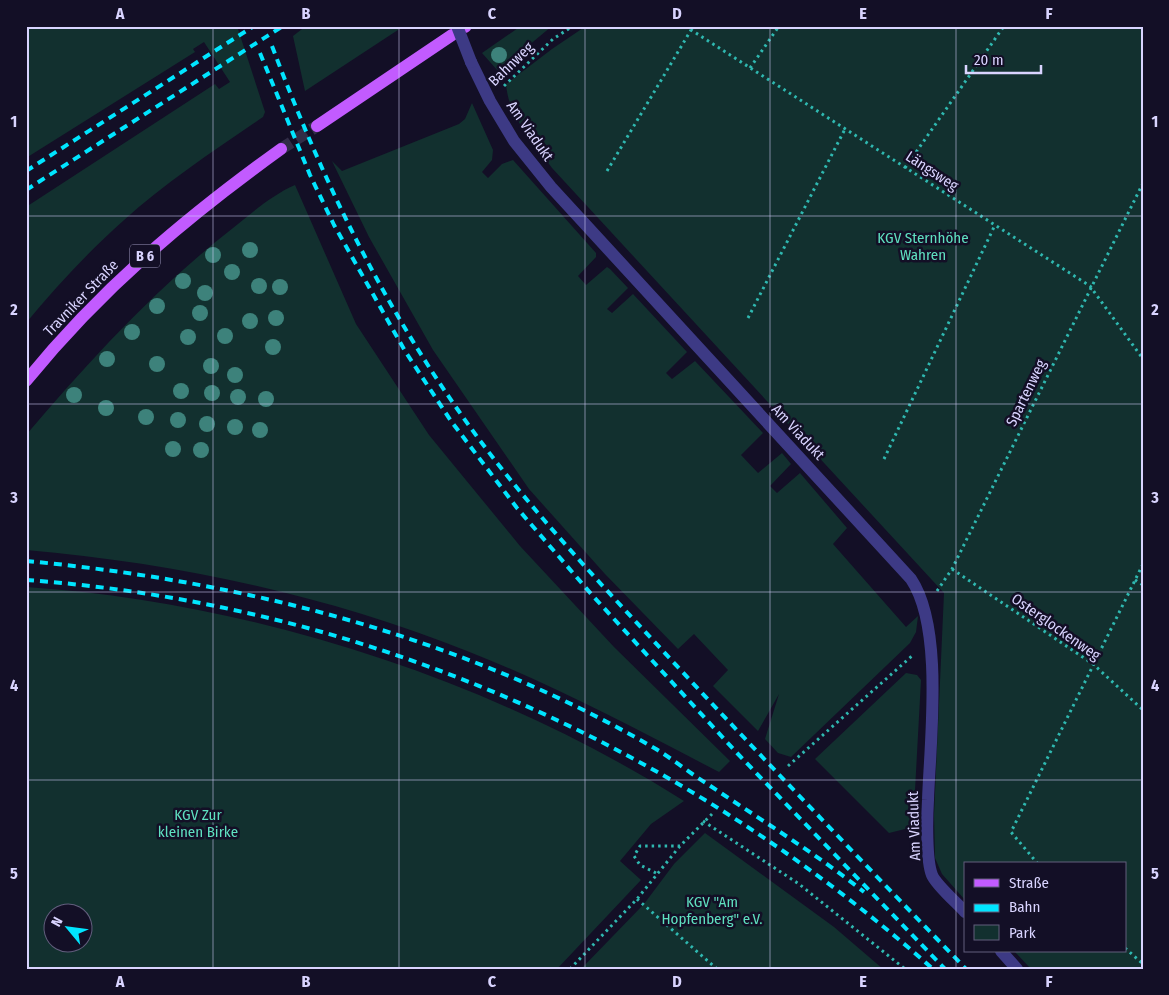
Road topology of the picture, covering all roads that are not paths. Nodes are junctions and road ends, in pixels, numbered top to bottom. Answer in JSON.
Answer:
{"nodes":[{"id":1,"x":460,"y":29,"type":"edge"},
{"id":2,"x":317,"y":126,"type":"tunnel mouth"},
{"id":3,"x":281,"y":149,"type":"tunnel mouth"},
{"id":4,"x":26,"y":381,"type":"edge"},
{"id":5,"x":964,"y":911,"type":"edge"},
{"id":6,"x":1002,"y":952,"type":"edge"},
{"id":7,"x":1018,"y":969,"type":"edge"}],
"edges":[{"from":1,"to":2,"type":"main road"},
{"from":1,"to":5,"type":"street","name":"Am Viadukt","bridge":true},
{"from":3,"to":4,"type":"main road","name":"Travniker Straße","number":"B 6"},
{"from":6,"to":7,"type":"street"}]}
